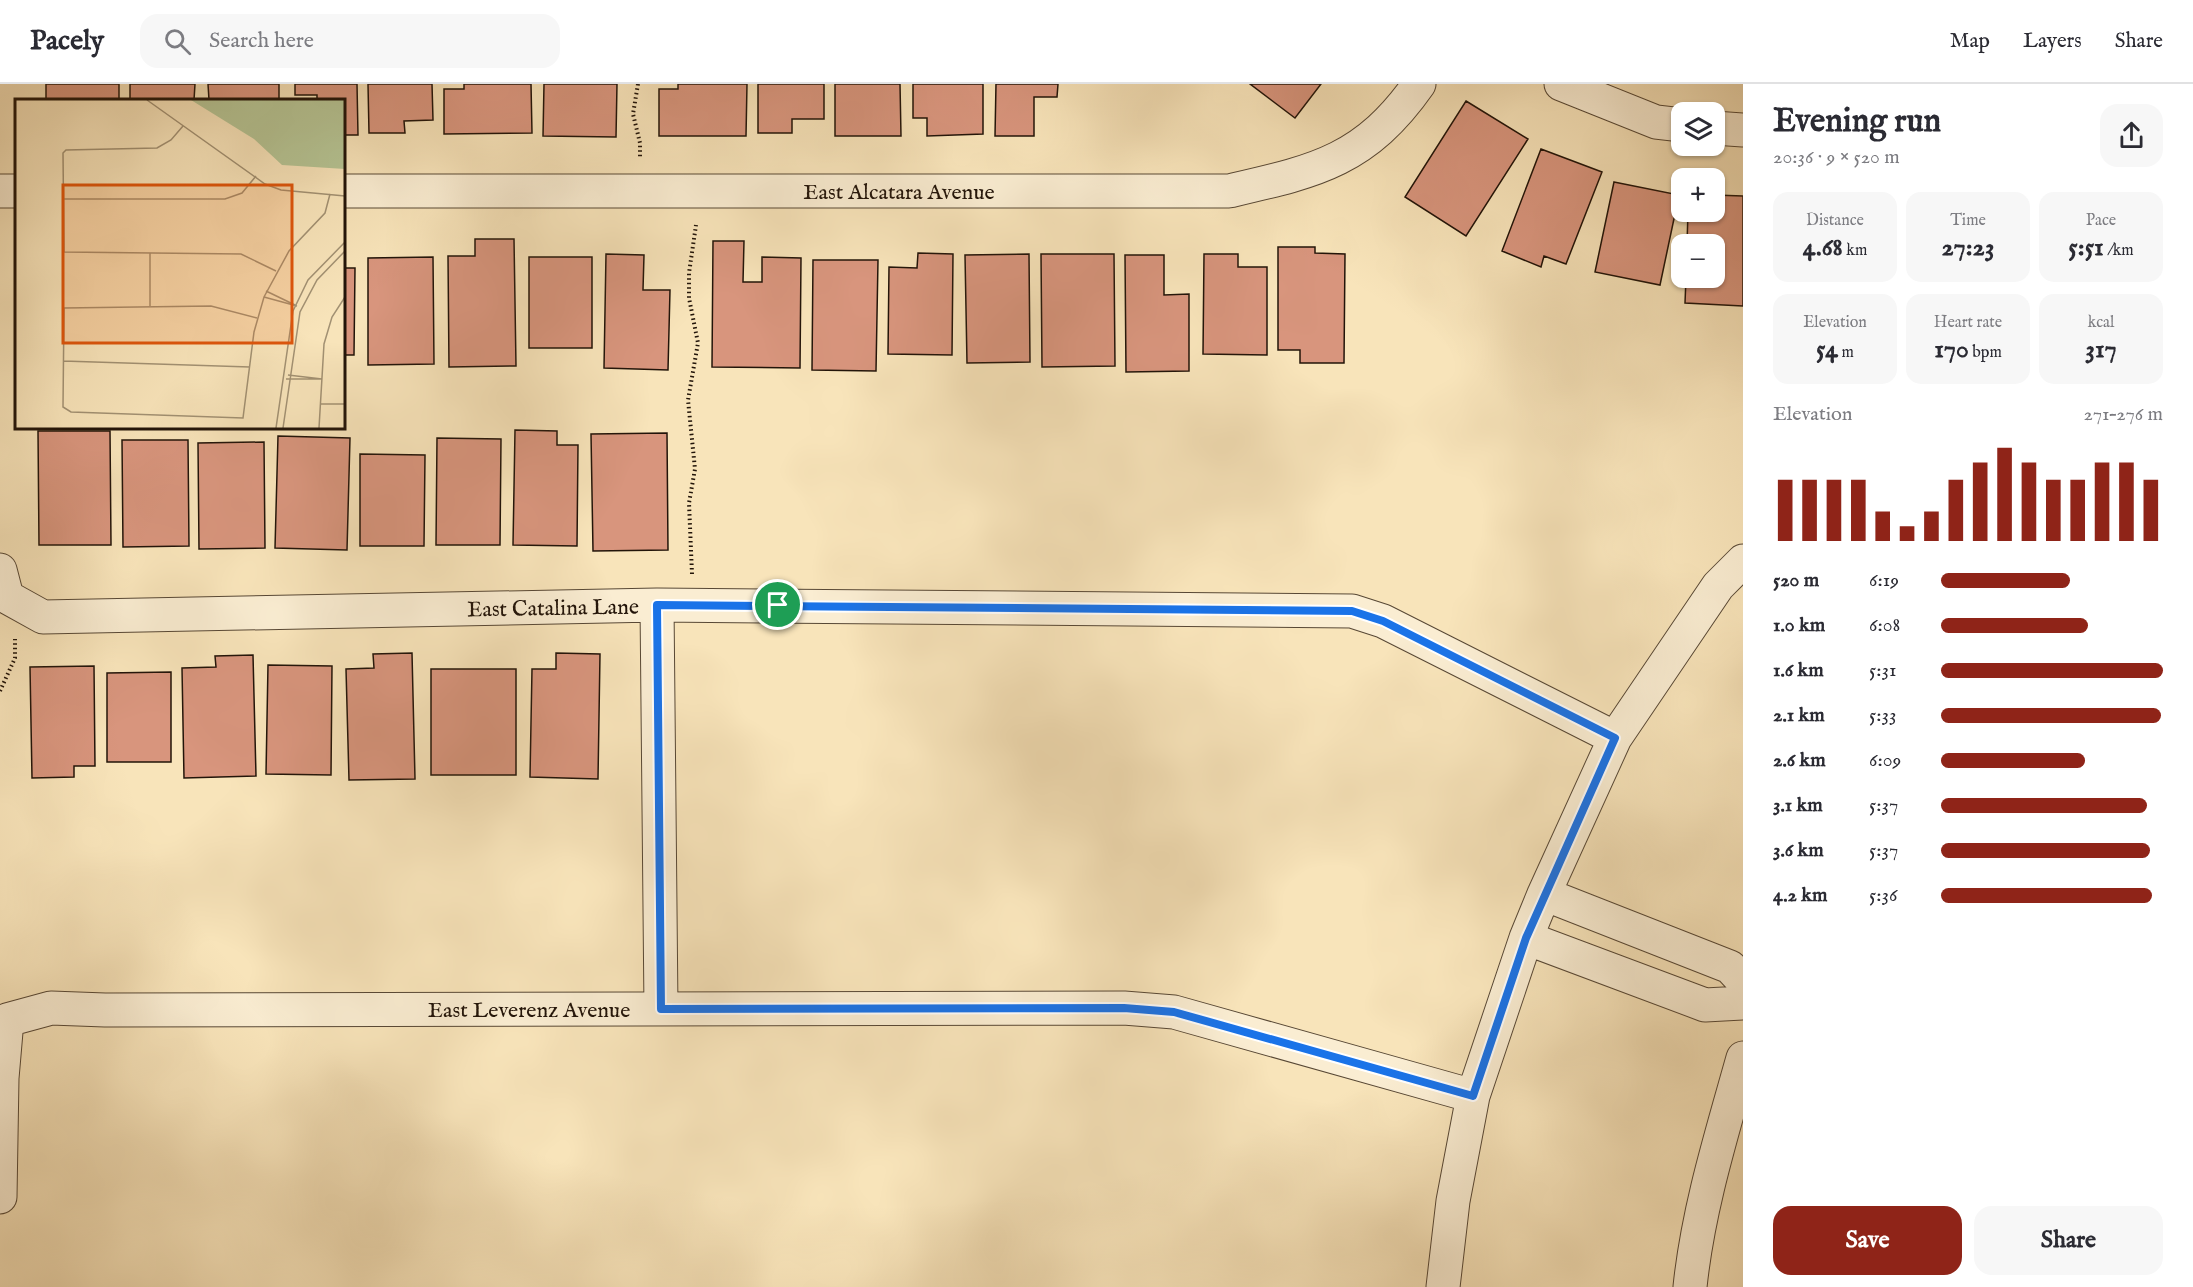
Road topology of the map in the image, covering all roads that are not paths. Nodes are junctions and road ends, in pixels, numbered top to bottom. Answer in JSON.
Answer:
{"nodes":[{"id":1,"x":1419,"y":84,"type":"edge"},
{"id":2,"x":1561,"y":84,"type":"edge"},
{"id":3,"x":1671,"y":123,"type":"edge"},
{"id":4,"x":1725,"y":129,"type":"edge"},
{"id":5,"x":1743,"y":130,"type":"edge"},
{"id":6,"x":345,"y":191,"type":"edge"},
{"id":7,"x":1743,"y":561,"type":"edge"},
{"id":8,"x":3,"y":584,"type":"edge"},
{"id":9,"x":657,"y":605,"type":"junction"},
{"id":10,"x":1615,"y":738,"type":"junction"},
{"id":11,"x":1544,"y":894,"type":"junction"},
{"id":12,"x":1526,"y":938,"type":"junction"},
{"id":13,"x":1743,"y":981,"type":"edge"},
{"id":14,"x":1743,"y":1003,"type":"edge"},
{"id":15,"x":661,"y":1009,"type":"junction"},
{"id":16,"x":1743,"y":1058,"type":"edge"},
{"id":17,"x":1473,"y":1096,"type":"junction"},
{"id":18,"x":0,"y":1197,"type":"edge"},
{"id":19,"x":1443,"y":1287,"type":"edge"},
{"id":20,"x":1690,"y":1287,"type":"edge"}],
"edges":[{"from":1,"to":6,"type":"street","name":"East Alcatara Avenue"},
{"from":2,"to":3,"type":"street"},
{"from":4,"to":5,"type":"street"},
{"from":7,"to":10,"type":"street"},
{"from":8,"to":9,"type":"street","name":"East Catalina Lane"},
{"from":9,"to":10,"type":"street","name":"East Catalina Lane"},
{"from":9,"to":15,"type":"street"},
{"from":10,"to":11,"type":"street"},
{"from":11,"to":12,"type":"street"},
{"from":11,"to":13,"type":"street"},
{"from":12,"to":14,"type":"street"},
{"from":12,"to":17,"type":"street"},
{"from":15,"to":17,"type":"street","name":"East Leverenz Avenue"},
{"from":15,"to":18,"type":"street","name":"East Leverenz Avenue"},
{"from":16,"to":20,"type":"street"},
{"from":17,"to":19,"type":"street"}]}
